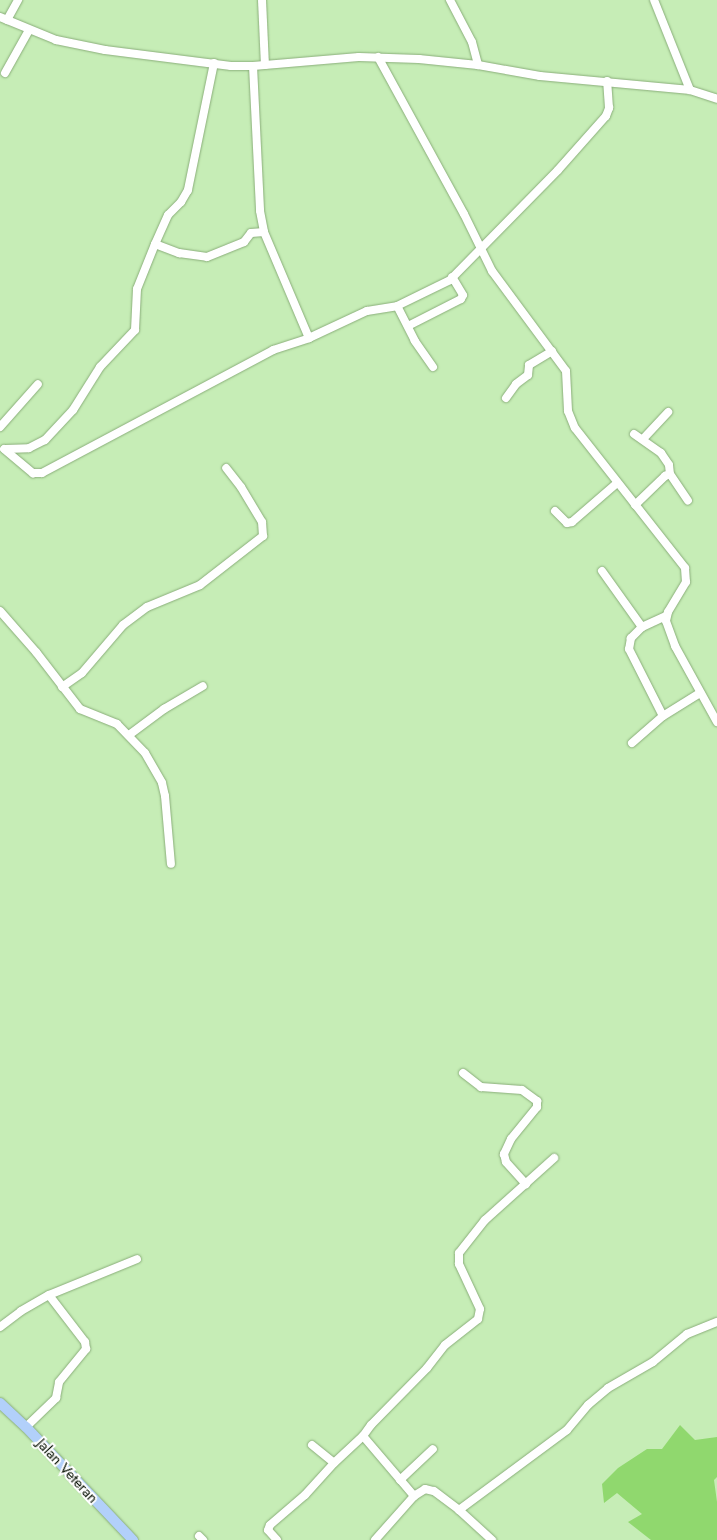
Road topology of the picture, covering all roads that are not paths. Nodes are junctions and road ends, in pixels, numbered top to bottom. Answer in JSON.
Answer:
{"nodes":[{"id":1,"x":18,"y":0,"type":"edge"},
{"id":2,"x":262,"y":0,"type":"edge"},
{"id":3,"x":450,"y":0,"type":"edge"},
{"id":4,"x":654,"y":0,"type":"edge"},
{"id":5,"x":3,"y":18,"type":"edge"},
{"id":6,"x":29,"y":30,"type":"junction"},
{"id":7,"x":378,"y":57,"type":"junction"},
{"id":8,"x":214,"y":63,"type":"junction"},
{"id":9,"x":265,"y":65,"type":"junction"},
{"id":10,"x":478,"y":65,"type":"junction"},
{"id":11,"x":253,"y":66,"type":"junction"},
{"id":12,"x":5,"y":73,"type":"dead end"},
{"id":13,"x":607,"y":81,"type":"junction"},
{"id":14,"x":690,"y":90,"type":"junction"},
{"id":15,"x":717,"y":99,"type":"edge"},
{"id":16,"x":264,"y":232,"type":"junction"},
{"id":17,"x":154,"y":244,"type":"junction"},
{"id":18,"x":479,"y":248,"type":"junction"},
{"id":19,"x":452,"y":277,"type":"junction"},
{"id":20,"x":397,"y":306,"type":"junction"},
{"id":21,"x":408,"y":326,"type":"junction"},
{"id":22,"x":309,"y":338,"type":"junction"},
{"id":23,"x":552,"y":352,"type":"junction"},
{"id":24,"x":433,"y":367,"type":"dead end"},
{"id":25,"x":38,"y":384,"type":"dead end"},
{"id":26,"x":506,"y":398,"type":"dead end"},
{"id":27,"x":668,"y":412,"type":"dead end"},
{"id":28,"x":0,"y":427,"type":"edge"},
{"id":29,"x":634,"y":434,"type":"dead end"},
{"id":30,"x":644,"y":439,"type":"junction"},
{"id":31,"x":2,"y":449,"type":"edge"},
{"id":32,"x":226,"y":468,"type":"dead end"},
{"id":33,"x":670,"y":474,"type":"junction"},
{"id":34,"x":617,"y":483,"type":"junction"},
{"id":35,"x":688,"y":501,"type":"dead end"},
{"id":36,"x":635,"y":505,"type":"junction"},
{"id":37,"x":555,"y":512,"type":"dead end"},
{"id":38,"x":602,"y":571,"type":"dead end"},
{"id":39,"x":0,"y":611,"type":"edge"},
{"id":40,"x":666,"y":616,"type":"junction"},
{"id":41,"x":642,"y":628,"type":"junction"},
{"id":42,"x":203,"y":686,"type":"dead end"},
{"id":43,"x":62,"y":687,"type":"junction"},
{"id":44,"x":700,"y":693,"type":"junction"},
{"id":45,"x":663,"y":716,"type":"junction"},
{"id":46,"x":717,"y":722,"type":"edge"},
{"id":47,"x":129,"y":735,"type":"junction"},
{"id":48,"x":632,"y":743,"type":"dead end"},
{"id":49,"x":171,"y":864,"type":"dead end"},
{"id":50,"x":463,"y":1073,"type":"dead end"},
{"id":51,"x":554,"y":1158,"type":"dead end"},
{"id":52,"x":526,"y":1184,"type":"junction"},
{"id":53,"x":137,"y":1259,"type":"dead end"},
{"id":54,"x":49,"y":1295,"type":"junction"},
{"id":55,"x":717,"y":1322,"type":"edge"},
{"id":56,"x":0,"y":1327,"type":"edge"},
{"id":57,"x":0,"y":1403,"type":"edge"},
{"id":58,"x":26,"y":1427,"type":"junction"},
{"id":59,"x":363,"y":1436,"type":"junction"},
{"id":60,"x":312,"y":1445,"type":"dead end"},
{"id":61,"x":434,"y":1449,"type":"dead end"},
{"id":62,"x":334,"y":1463,"type":"junction"},
{"id":63,"x":400,"y":1480,"type":"junction"},
{"id":64,"x":414,"y":1496,"type":"junction"},
{"id":65,"x":459,"y":1510,"type":"junction"},
{"id":66,"x":133,"y":1540,"type":"edge"},
{"id":67,"x":277,"y":1540,"type":"edge"},
{"id":68,"x":375,"y":1540,"type":"edge"},
{"id":69,"x":492,"y":1540,"type":"edge"}],
"edges":[{"from":1,"to":5,"type":"street"},
{"from":2,"to":9,"type":"street"},
{"from":3,"to":10,"type":"street"},
{"from":4,"to":14,"type":"street"},
{"from":5,"to":6,"type":"street"},
{"from":6,"to":8,"type":"street"},
{"from":6,"to":12,"type":"street"},
{"from":7,"to":9,"type":"street"},
{"from":7,"to":10,"type":"street"},
{"from":7,"to":18,"type":"street"},
{"from":8,"to":11,"type":"street"},
{"from":8,"to":17,"type":"street"},
{"from":9,"to":11,"type":"street"},
{"from":10,"to":13,"type":"street"},
{"from":11,"to":16,"type":"street"},
{"from":13,"to":14,"type":"street"},
{"from":13,"to":18,"type":"street"},
{"from":14,"to":15,"type":"street"},
{"from":16,"to":17,"type":"street"},
{"from":16,"to":22,"type":"street"},
{"from":17,"to":31,"type":"street"},
{"from":18,"to":19,"type":"street"},
{"from":18,"to":23,"type":"street"},
{"from":19,"to":20,"type":"street"},
{"from":19,"to":21,"type":"street"},
{"from":20,"to":21,"type":"street"},
{"from":20,"to":22,"type":"street"},
{"from":21,"to":24,"type":"street"},
{"from":22,"to":31,"type":"street"},
{"from":23,"to":26,"type":"street"},
{"from":23,"to":34,"type":"street"},
{"from":25,"to":28,"type":"street"},
{"from":27,"to":30,"type":"street"},
{"from":29,"to":30,"type":"street"},
{"from":30,"to":33,"type":"street"},
{"from":32,"to":43,"type":"street"},
{"from":33,"to":35,"type":"street"},
{"from":33,"to":36,"type":"street"},
{"from":34,"to":36,"type":"street"},
{"from":34,"to":37,"type":"street"},
{"from":36,"to":40,"type":"street"},
{"from":38,"to":41,"type":"street"},
{"from":39,"to":43,"type":"street"},
{"from":40,"to":41,"type":"street"},
{"from":40,"to":44,"type":"street"},
{"from":41,"to":45,"type":"street"},
{"from":42,"to":47,"type":"street"},
{"from":43,"to":47,"type":"street"},
{"from":44,"to":45,"type":"street"},
{"from":44,"to":46,"type":"street"},
{"from":45,"to":48,"type":"street"},
{"from":47,"to":49,"type":"street"},
{"from":50,"to":52,"type":"street"},
{"from":51,"to":52,"type":"street"},
{"from":52,"to":59,"type":"street"},
{"from":53,"to":54,"type":"street"},
{"from":54,"to":56,"type":"street"},
{"from":54,"to":58,"type":"street"},
{"from":55,"to":65,"type":"street"},
{"from":57,"to":58,"type":"main road","name":"Jalan Veteran"},
{"from":58,"to":66,"type":"main road","name":"Jalan Veteran"},
{"from":59,"to":62,"type":"street"},
{"from":59,"to":63,"type":"street"},
{"from":60,"to":62,"type":"street"},
{"from":61,"to":63,"type":"street"},
{"from":62,"to":67,"type":"street"},
{"from":63,"to":64,"type":"street"},
{"from":64,"to":65,"type":"street"},
{"from":64,"to":68,"type":"street"},
{"from":65,"to":69,"type":"street"}]}
